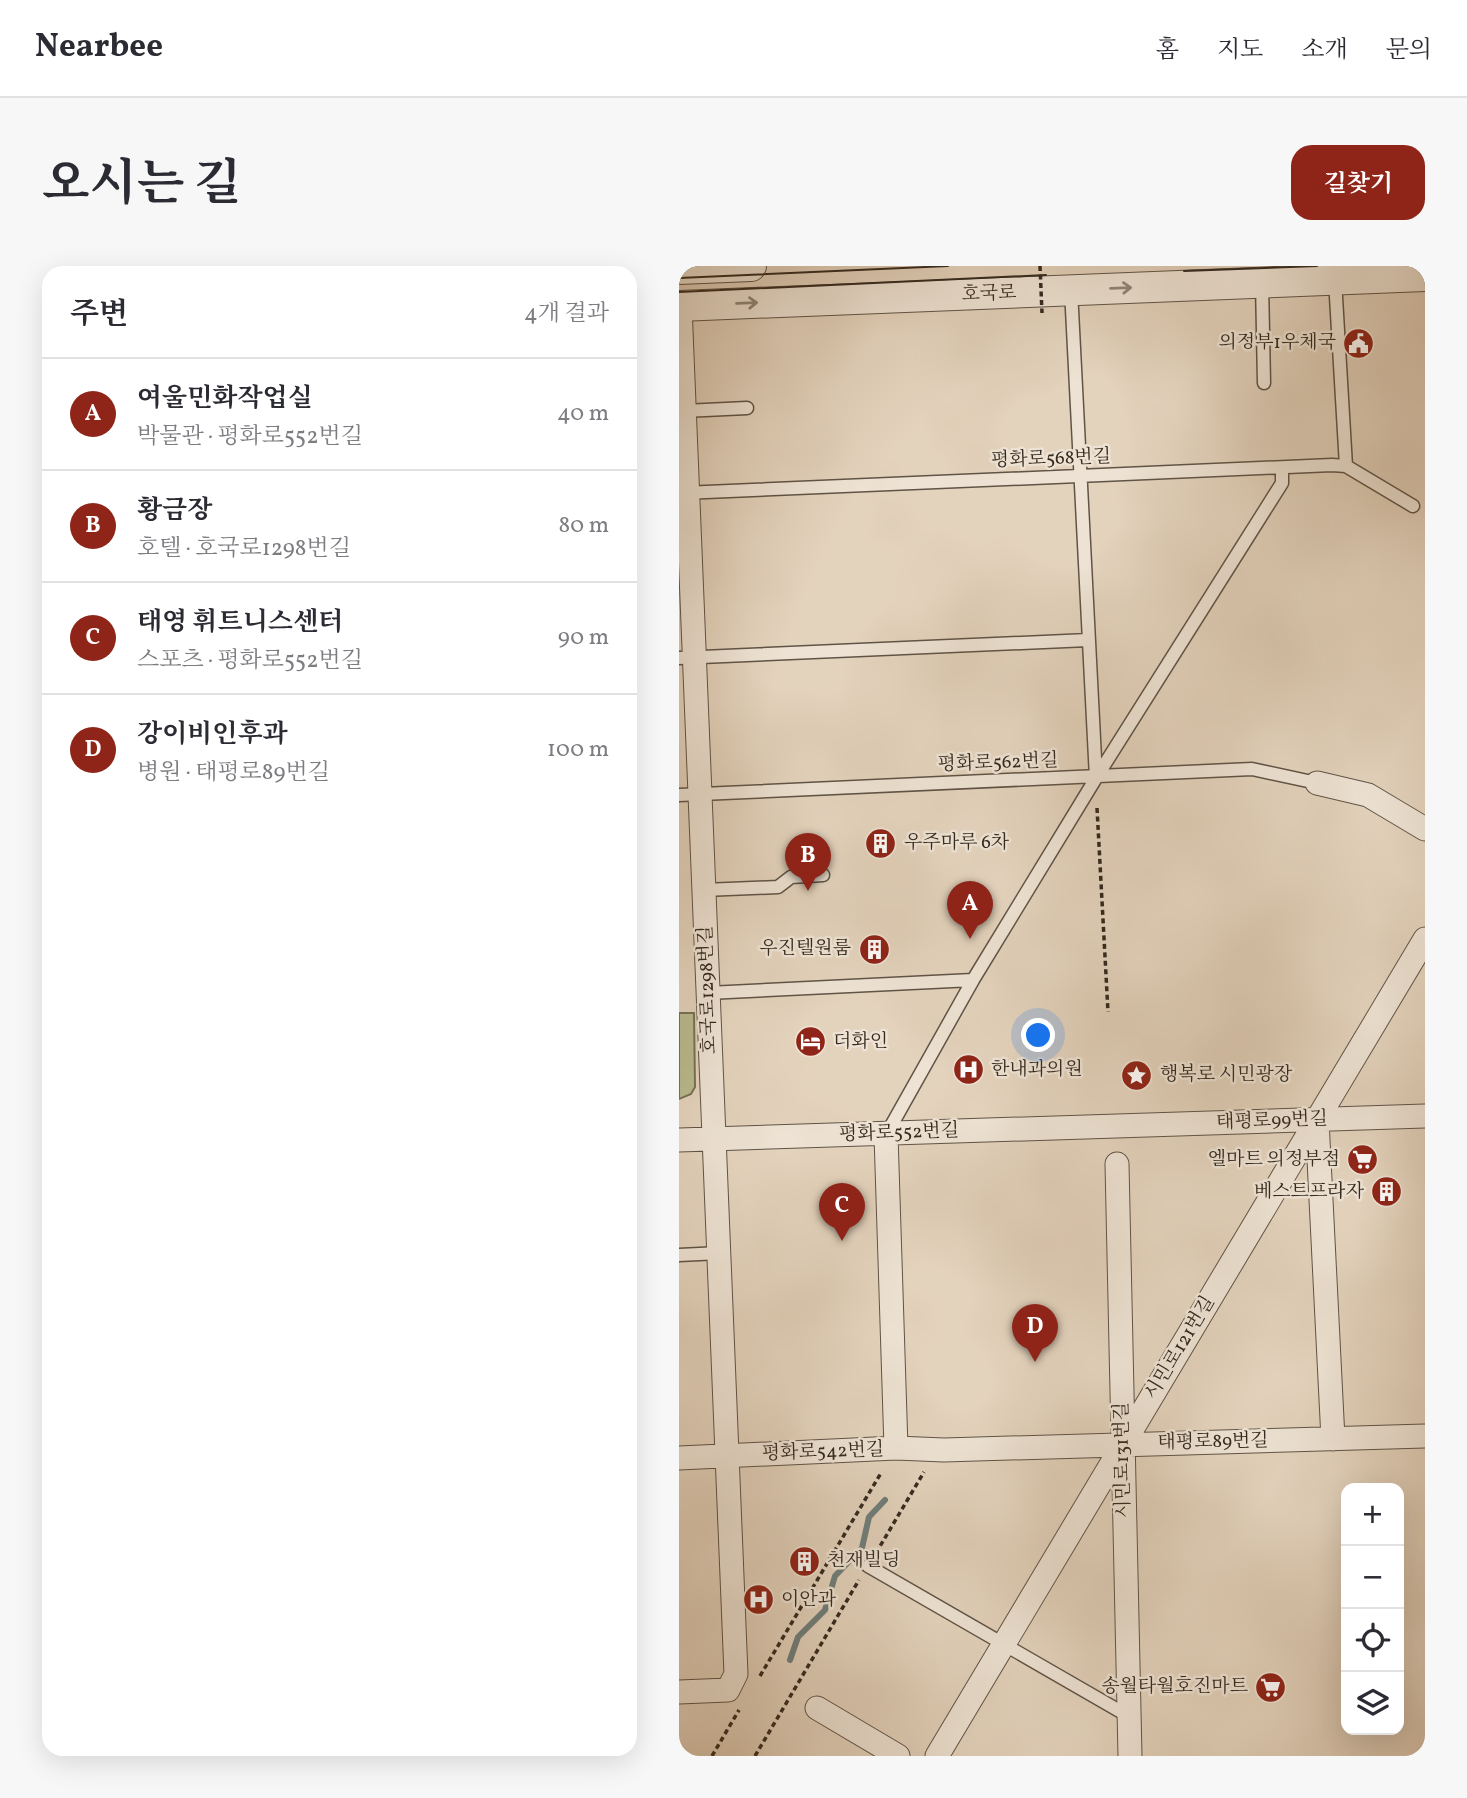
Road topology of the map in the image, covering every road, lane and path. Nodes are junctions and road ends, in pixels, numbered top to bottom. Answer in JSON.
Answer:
{"nodes":[{"id":1,"x":751,"y":266,"type":"edge"},
{"id":2,"x":1040,"y":266,"type":"edge"},
{"id":3,"x":679,"y":269,"type":"edge"},
{"id":4,"x":1425,"y":275,"type":"edge"},
{"id":5,"x":1335,"y":279,"type":"junction"},
{"id":6,"x":1262,"y":282,"type":"junction"},
{"id":7,"x":1071,"y":290,"type":"junction"},
{"id":8,"x":679,"y":306,"type":"edge"},
{"id":9,"x":1042,"y":313,"type":"dead end"},
{"id":10,"x":1264,"y":383,"type":"dead end"},
{"id":11,"x":747,"y":408,"type":"dead end"},
{"id":12,"x":684,"y":411,"type":"junction"},
{"id":13,"x":1346,"y":466,"type":"junction"},
{"id":14,"x":1282,"y":468,"type":"junction"},
{"id":15,"x":1080,"y":477,"type":"junction"},
{"id":16,"x":683,"y":493,"type":"edge"},
{"id":17,"x":1413,"y":506,"type":"dead end"},
{"id":18,"x":1089,"y":640,"type":"junction"},
{"id":19,"x":687,"y":657,"type":"edge"},
{"id":20,"x":1096,"y":778,"type":"junction"},
{"id":21,"x":1317,"y":783,"type":"joint"},
{"id":22,"x":690,"y":794,"type":"edge"},
{"id":23,"x":1425,"y":828,"type":"edge"},
{"id":24,"x":823,"y":875,"type":"dead end"},
{"id":25,"x":704,"y":890,"type":"junction"},
{"id":26,"x":1425,"y":939,"type":"edge"},
{"id":27,"x":973,"y":981,"type":"junction"},
{"id":28,"x":709,"y":992,"type":"junction"},
{"id":29,"x":1108,"y":1012,"type":"dead end"},
{"id":30,"x":1425,"y":1116,"type":"edge"},
{"id":31,"x":1317,"y":1120,"type":"junction"},
{"id":32,"x":1118,"y":1125,"type":"joint"},
{"id":33,"x":886,"y":1135,"type":"junction"},
{"id":34,"x":715,"y":1138,"type":"junction"},
{"id":35,"x":679,"y":1140,"type":"edge"},
{"id":36,"x":1117,"y":1164,"type":"dead end"},
{"id":37,"x":720,"y":1253,"type":"junction"},
{"id":38,"x":679,"y":1255,"type":"edge"},
{"id":39,"x":1425,"y":1436,"type":"edge"},
{"id":40,"x":1333,"y":1438,"type":"junction"},
{"id":41,"x":1123,"y":1444,"type":"junction"},
{"id":42,"x":896,"y":1448,"type":"junction"},
{"id":43,"x":968,"y":1448,"type":"joint"},
{"id":44,"x":728,"y":1456,"type":"junction"},
{"id":45,"x":679,"y":1458,"type":"edge"},
{"id":46,"x":930,"y":1461,"type":"dead end"},
{"id":47,"x":881,"y":1473,"type":"dead end"},
{"id":48,"x":868,"y":1566,"type":"junction"},
{"id":49,"x":1003,"y":1644,"type":"junction"},
{"id":50,"x":745,"y":1680,"type":"junction"},
{"id":51,"x":679,"y":1692,"type":"edge"},
{"id":52,"x":817,"y":1708,"type":"dead end"},
{"id":53,"x":740,"y":1709,"type":"dead end"},
{"id":54,"x":1130,"y":1717,"type":"junction"},
{"id":55,"x":712,"y":1756,"type":"edge"},
{"id":56,"x":755,"y":1756,"type":"edge"},
{"id":57,"x":898,"y":1756,"type":"edge"},
{"id":58,"x":937,"y":1756,"type":"edge"},
{"id":59,"x":1130,"y":1756,"type":"edge"}],
"edges":[{"from":1,"to":3,"type":"street"},
{"from":2,"to":9,"type":"path","bridge":true},
{"from":4,"to":5,"type":"street","name":"호국로"},
{"from":5,"to":6,"type":"street","name":"호국로"},
{"from":5,"to":13,"type":"lane"},
{"from":7,"to":6,"type":"street","name":"호국로","one_way":true},
{"from":6,"to":10,"type":"lane"},
{"from":8,"to":7,"type":"street","name":"호국로","one_way":true},
{"from":7,"to":15,"type":"lane"},
{"from":8,"to":12,"type":"street","name":"호국로1298번길"},
{"from":11,"to":12,"type":"lane"},
{"from":12,"to":16,"type":"street","name":"호국로1298번길"},
{"from":13,"to":14,"type":"lane","name":"평화로568번길"},
{"from":13,"to":17,"type":"lane"},
{"from":14,"to":15,"type":"lane","name":"평화로568번길"},
{"from":14,"to":20,"type":"lane"},
{"from":15,"to":16,"type":"lane","name":"평화로568번길"},
{"from":15,"to":18,"type":"lane"},
{"from":16,"to":19,"type":"street","name":"호국로1298번길"},
{"from":18,"to":19,"type":"lane"},
{"from":18,"to":20,"type":"lane"},
{"from":19,"to":22,"type":"street","name":"호국로1298번길"},
{"from":20,"to":21,"type":"lane","name":"평화로562번길"},
{"from":20,"to":22,"type":"lane","name":"평화로562번길"},
{"from":20,"to":27,"type":"lane"},
{"from":20,"to":29,"type":"path"},
{"from":21,"to":23,"type":"street"},
{"from":22,"to":25,"type":"street","name":"호국로1298번길"},
{"from":24,"to":25,"type":"lane"},
{"from":25,"to":28,"type":"street","name":"호국로1298번길"},
{"from":26,"to":31,"type":"street","name":"시민로121번길"},
{"from":27,"to":28,"type":"lane"},
{"from":27,"to":33,"type":"lane"},
{"from":28,"to":34,"type":"street","name":"호국로1298번길"},
{"from":30,"to":31,"type":"street","name":"태평로99번길"},
{"from":31,"to":32,"type":"street","name":"태평로99번길"},
{"from":31,"to":40,"type":"street"},
{"from":31,"to":41,"type":"street","name":"시민로121번길"},
{"from":32,"to":33,"type":"street","name":"평화로552번길"},
{"from":33,"to":34,"type":"street","name":"평화로552번길"},
{"from":33,"to":42,"type":"street"},
{"from":34,"to":35,"type":"street","name":"평화로552번길"},
{"from":34,"to":37,"type":"street","name":"호국로1298번길"},
{"from":36,"to":41,"type":"street","name":"시민로131번길"},
{"from":37,"to":38,"type":"lane"},
{"from":37,"to":44,"type":"street","name":"호국로1298번길"},
{"from":39,"to":40,"type":"street","name":"태평로89번길"},
{"from":40,"to":41,"type":"street","name":"태평로89번길"},
{"from":41,"to":43,"type":"street","name":"태평로89번길"},
{"from":41,"to":49,"type":"street","name":"시민로121번길"},
{"from":41,"to":54,"type":"street","name":"시민로131번길"},
{"from":42,"to":43,"type":"street","name":"평화로542번길"},
{"from":42,"to":44,"type":"street","name":"평화로542번길"},
{"from":44,"to":45,"type":"street","name":"평화로542번길"},
{"from":44,"to":50,"type":"street","name":"호국로1298번길"},
{"from":46,"to":48,"type":"path"},
{"from":47,"to":50,"type":"path"},
{"from":48,"to":49,"type":"lane"},
{"from":48,"to":56,"type":"path"},
{"from":49,"to":54,"type":"lane"},
{"from":49,"to":58,"type":"street","name":"시민로121번길"},
{"from":50,"to":51,"type":"street"},
{"from":52,"to":57,"type":"street"},
{"from":53,"to":55,"type":"path"},
{"from":54,"to":59,"type":"street","name":"시민로131번길"}]}
